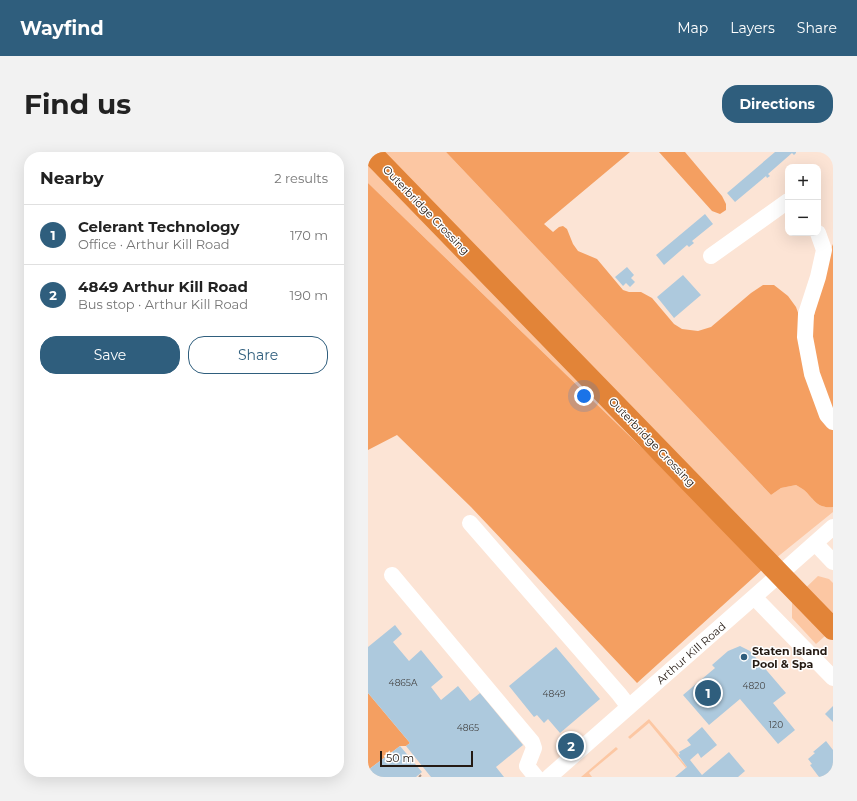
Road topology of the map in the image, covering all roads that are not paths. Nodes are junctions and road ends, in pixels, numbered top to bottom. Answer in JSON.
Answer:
{"nodes":[{"id":1,"x":370,"y":152,"type":"edge"},
{"id":2,"x":392,"y":152,"type":"edge"},
{"id":3,"x":785,"y":203,"type":"edge"},
{"id":4,"x":819,"y":236,"type":"edge"},
{"id":5,"x":710,"y":256,"type":"dead end"},
{"id":6,"x":833,"y":422,"type":"edge"},
{"id":7,"x":470,"y":523,"type":"dead end"},
{"id":8,"x":833,"y":527,"type":"edge"},
{"id":9,"x":815,"y":543,"type":"junction"},
{"id":10,"x":833,"y":562,"type":"edge"},
{"id":11,"x":392,"y":575,"type":"dead end"},
{"id":12,"x":754,"y":597,"type":"junction"},
{"id":13,"x":833,"y":607,"type":"edge"},
{"id":14,"x":833,"y":629,"type":"edge"},
{"id":15,"x":833,"y":678,"type":"edge"},
{"id":16,"x":629,"y":707,"type":"junction"},
{"id":17,"x":536,"y":777,"type":"edge"},
{"id":18,"x":549,"y":777,"type":"edge"}],
"edges":[{"from":1,"to":14,"type":"highway","name":"Outerbridge Crossing"},
{"from":2,"to":13,"type":"highway","name":"Outerbridge Crossing"},
{"from":3,"to":5,"type":"street"},
{"from":4,"to":6,"type":"street"},
{"from":7,"to":16,"type":"street"},
{"from":8,"to":9,"type":"street","name":"Arthur Kill Road"},
{"from":9,"to":10,"type":"street"},
{"from":9,"to":12,"type":"street","name":"Arthur Kill Road"},
{"from":11,"to":17,"type":"street"},
{"from":12,"to":15,"type":"street"},
{"from":12,"to":16,"type":"street","name":"Arthur Kill Road"},
{"from":16,"to":18,"type":"street","name":"Arthur Kill Road"}]}
